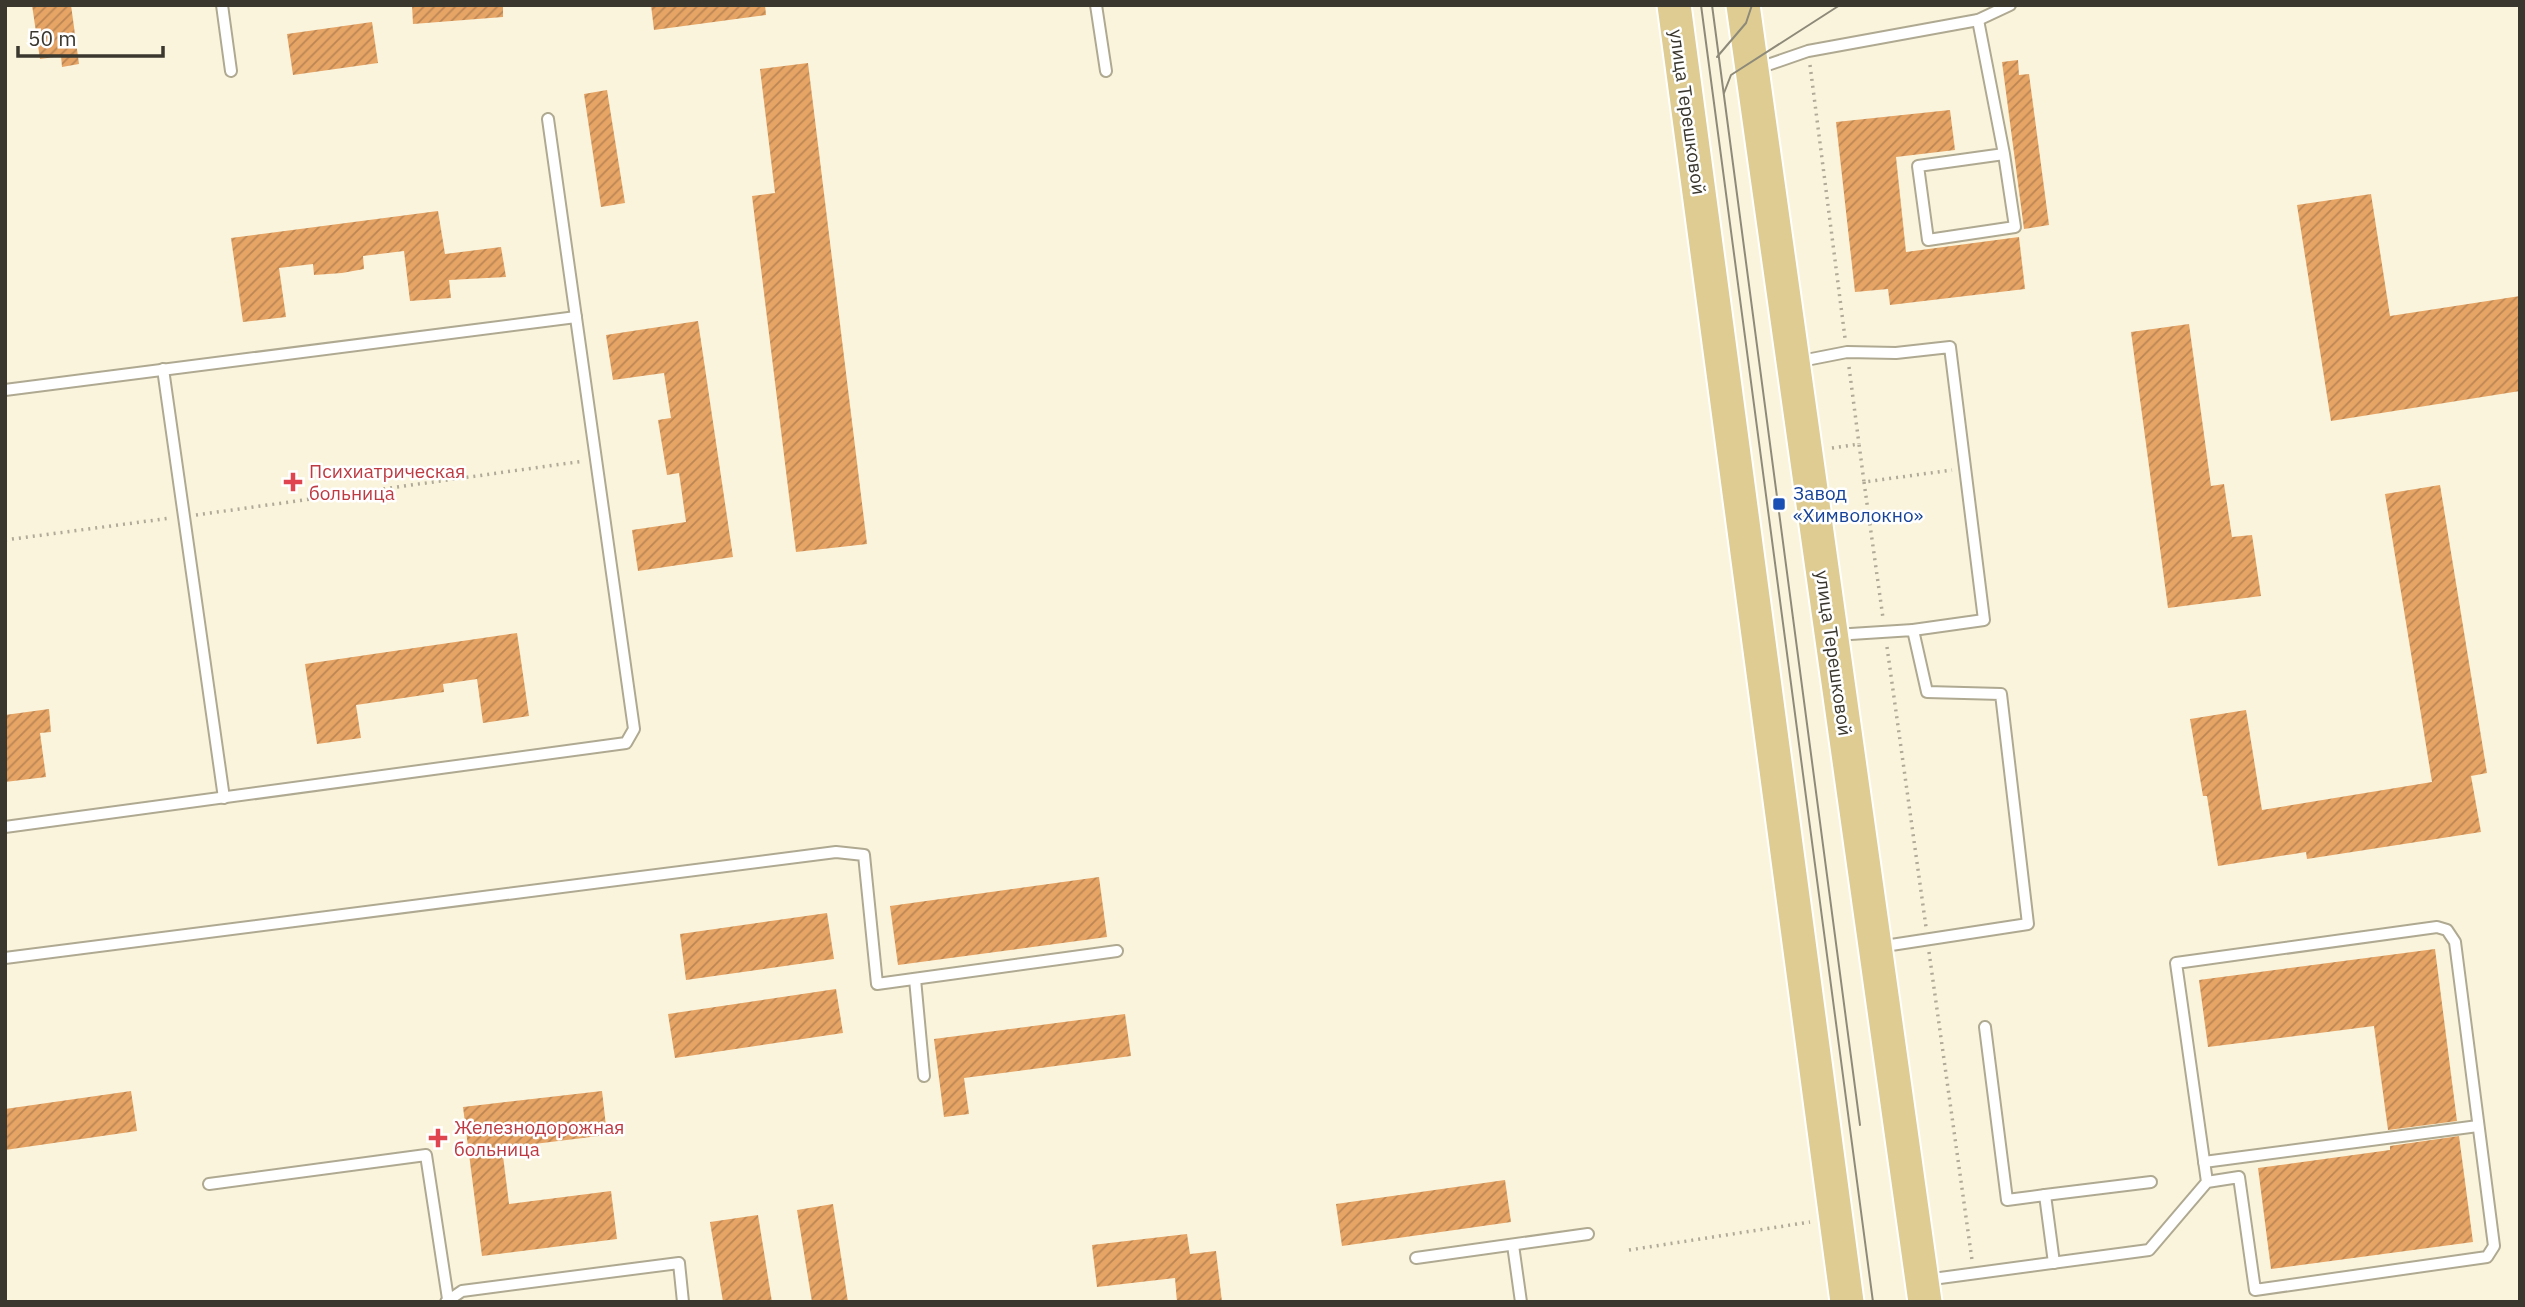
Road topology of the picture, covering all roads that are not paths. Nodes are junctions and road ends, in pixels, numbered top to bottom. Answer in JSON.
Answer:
{"nodes":[{"id":1,"x":222,"y":5,"type":"edge"},
{"id":2,"x":1096,"y":5,"type":"edge"},
{"id":3,"x":1674,"y":5,"type":"edge"},
{"id":4,"x":1743,"y":5,"type":"edge"},
{"id":5,"x":2010,"y":5,"type":"edge"},
{"id":6,"x":1978,"y":20,"type":"junction"},
{"id":7,"x":231,"y":71,"type":"dead end"},
{"id":8,"x":1106,"y":71,"type":"dead end"},
{"id":9,"x":1752,"y":71,"type":"junction"},
{"id":10,"x":548,"y":119,"type":"dead end"},
{"id":11,"x":2004,"y":154,"type":"junction"},
{"id":12,"x":576,"y":317,"type":"junction"},
{"id":13,"x":1793,"y":363,"type":"junction"},
{"id":14,"x":163,"y":369,"type":"junction"},
{"id":15,"x":5,"y":390,"type":"edge"},
{"id":16,"x":1913,"y":630,"type":"junction"},
{"id":17,"x":1831,"y":635,"type":"junction"},
{"id":18,"x":224,"y":798,"type":"junction"},
{"id":19,"x":5,"y":827,"type":"edge"},
{"id":20,"x":1875,"y":947,"type":"junction"},
{"id":21,"x":1117,"y":951,"type":"dead end"},
{"id":22,"x":5,"y":958,"type":"edge"},
{"id":23,"x":915,"y":979,"type":"junction"},
{"id":24,"x":1985,"y":1027,"type":"dead end"},
{"id":25,"x":924,"y":1076,"type":"dead end"},
{"id":26,"x":2478,"y":1126,"type":"junction"},
{"id":27,"x":2204,"y":1162,"type":"junction"},
{"id":28,"x":2151,"y":1182,"type":"dead end"},
{"id":29,"x":2207,"y":1182,"type":"junction"},
{"id":30,"x":209,"y":1184,"type":"dead end"},
{"id":31,"x":2045,"y":1195,"type":"junction"},
{"id":32,"x":1588,"y":1234,"type":"dead end"},
{"id":33,"x":1513,"y":1245,"type":"junction"},
{"id":34,"x":1416,"y":1258,"type":"dead end"},
{"id":35,"x":2054,"y":1263,"type":"junction"},
{"id":36,"x":1923,"y":1291,"type":"edge"},
{"id":37,"x":447,"y":1300,"type":"edge"},
{"id":38,"x":683,"y":1302,"type":"edge"},
{"id":39,"x":1521,"y":1302,"type":"edge"},
{"id":40,"x":1847,"y":1302,"type":"edge"}],
"edges":[{"from":1,"to":7,"type":"lane"},
{"from":2,"to":8,"type":"lane"},
{"from":3,"to":40,"type":"main road","name":"улица Терешковой"},
{"from":4,"to":9,"type":"main road","name":"улица Терешковой"},
{"from":5,"to":6,"type":"lane"},
{"from":6,"to":9,"type":"lane"},
{"from":6,"to":11,"type":"lane"},
{"from":9,"to":13,"type":"main road","name":"улица Терешковой"},
{"from":10,"to":12,"type":"lane"},
{"from":11,"to":11,"type":"lane"},
{"from":12,"to":14,"type":"lane"},
{"from":12,"to":18,"type":"lane"},
{"from":13,"to":16,"type":"lane"},
{"from":13,"to":17,"type":"main road","name":"улица Терешковой"},
{"from":14,"to":15,"type":"lane"},
{"from":14,"to":18,"type":"lane"},
{"from":16,"to":17,"type":"lane"},
{"from":16,"to":20,"type":"lane"},
{"from":17,"to":20,"type":"main road","name":"улица Терешковой"},
{"from":18,"to":19,"type":"lane"},
{"from":20,"to":36,"type":"main road","name":"улица Терешковой"},
{"from":21,"to":23,"type":"lane"},
{"from":22,"to":23,"type":"lane"},
{"from":23,"to":25,"type":"lane"},
{"from":24,"to":31,"type":"lane"},
{"from":26,"to":27,"type":"lane"},
{"from":26,"to":27,"type":"lane"},
{"from":26,"to":29,"type":"lane"},
{"from":27,"to":29,"type":"lane"},
{"from":28,"to":31,"type":"lane"},
{"from":29,"to":35,"type":"lane"},
{"from":30,"to":37,"type":"lane"},
{"from":31,"to":35,"type":"lane"},
{"from":32,"to":33,"type":"lane"},
{"from":33,"to":34,"type":"lane"},
{"from":33,"to":39,"type":"lane"},
{"from":35,"to":36,"type":"lane"},
{"from":37,"to":38,"type":"lane"}]}
